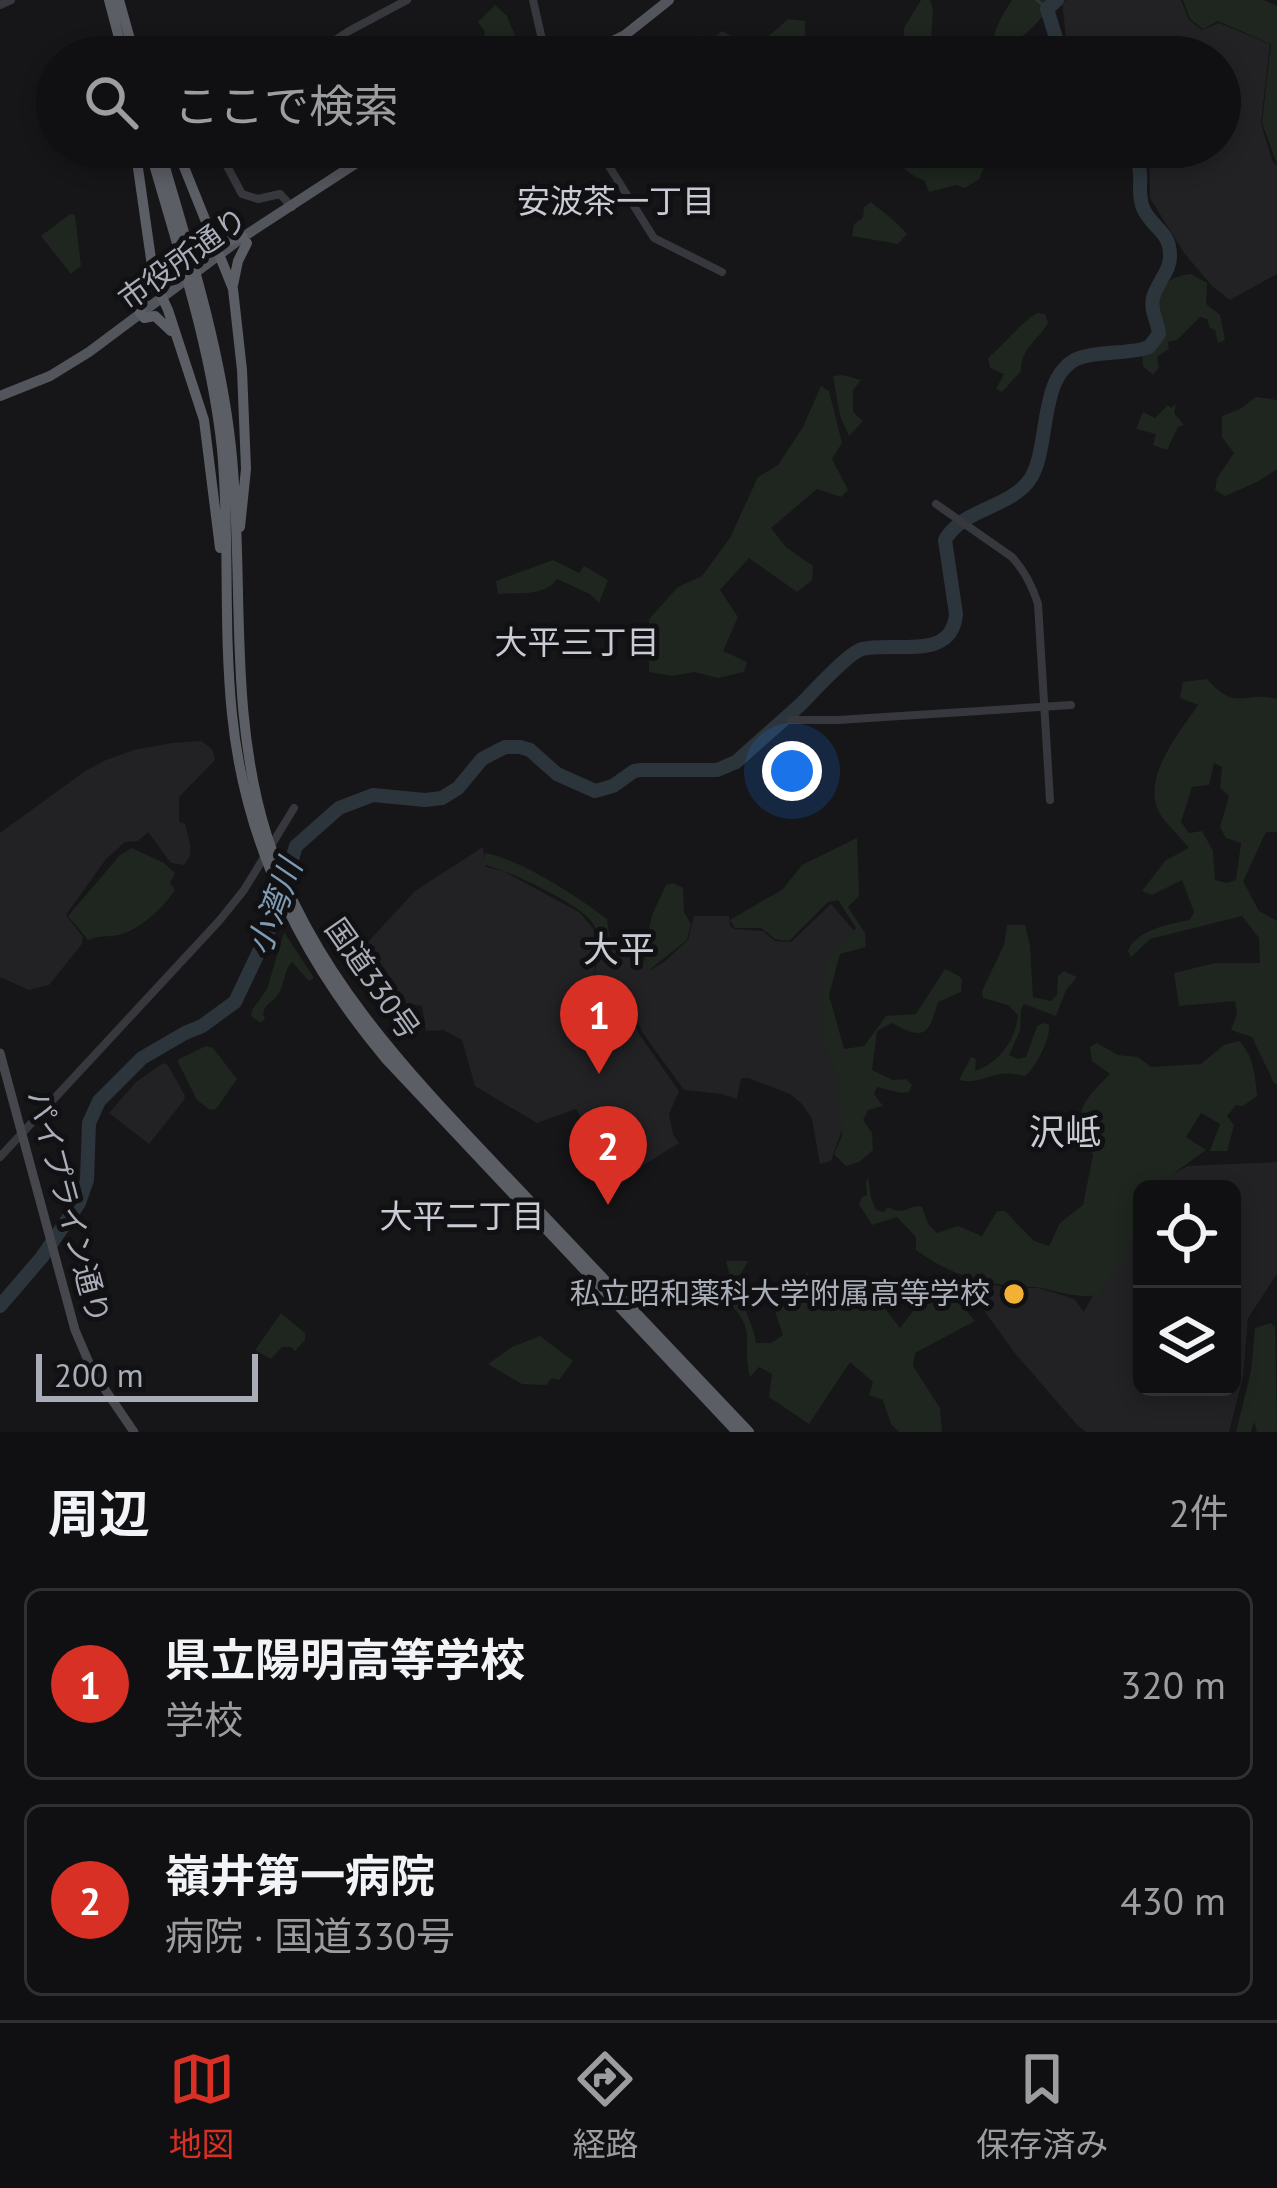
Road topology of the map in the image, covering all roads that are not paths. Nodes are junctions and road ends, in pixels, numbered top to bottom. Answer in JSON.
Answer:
{"nodes":[{"id":1,"x":11,"y":0,"type":"edge"},
{"id":2,"x":109,"y":0,"type":"edge"},
{"id":3,"x":118,"y":0,"type":"edge"},
{"id":4,"x":407,"y":0,"type":"edge"},
{"id":5,"x":532,"y":0,"type":"edge"},
{"id":6,"x":669,"y":0,"type":"edge"},
{"id":7,"x":0,"y":5,"type":"edge"},
{"id":8,"x":118,"y":36,"type":"edge"},
{"id":9,"x":130,"y":36,"type":"edge"},
{"id":10,"x":341,"y":36,"type":"edge"},
{"id":11,"x":541,"y":36,"type":"edge"},
{"id":12,"x":623,"y":36,"type":"edge"},
{"id":13,"x":138,"y":168,"type":"edge"},
{"id":14,"x":155,"y":168,"type":"edge"},
{"id":15,"x":166,"y":168,"type":"edge"},
{"id":16,"x":184,"y":168,"type":"edge"},
{"id":17,"x":229,"y":168,"type":"edge"},
{"id":18,"x":346,"y":168,"type":"edge"},
{"id":19,"x":610,"y":168,"type":"edge"},
{"id":20,"x":287,"y":211,"type":"junction"},
{"id":21,"x":206,"y":223,"type":"junction"},
{"id":22,"x":245,"y":240,"type":"junction"},
{"id":23,"x":216,"y":262,"type":"junction"},
{"id":24,"x":151,"y":267,"type":"junction"},
{"id":25,"x":722,"y":272,"type":"dead end"},
{"id":26,"x":232,"y":289,"type":"junction"},
{"id":27,"x":168,"y":297,"type":"junction"},
{"id":28,"x":142,"y":316,"type":"junction"},
{"id":29,"x":177,"y":338,"type":"junction"},
{"id":30,"x":0,"y":396,"type":"edge"},
{"id":31,"x":936,"y":504,"type":"dead end"},
{"id":32,"x":236,"y":537,"type":"junction"},
{"id":33,"x":227,"y":574,"type":"junction"},
{"id":34,"x":1071,"y":705,"type":"dead end"},
{"id":35,"x":1045,"y":707,"type":"junction"},
{"id":36,"x":791,"y":720,"type":"dead end"},
{"id":37,"x":1050,"y":800,"type":"dead end"},
{"id":38,"x":294,"y":808,"type":"dead end"},
{"id":39,"x":263,"y":839,"type":"junction"},
{"id":40,"x":0,"y":1053,"type":"edge"},
{"id":41,"x":21,"y":1132,"type":"junction"},
{"id":42,"x":0,"y":1157,"type":"edge"},
{"id":43,"x":134,"y":1432,"type":"edge"},
{"id":44,"x":737,"y":1432,"type":"edge"},
{"id":45,"x":749,"y":1432,"type":"edge"}],
"edges":[{"from":1,"to":7,"type":"street"},
{"from":2,"to":8,"type":"highway"},
{"from":3,"to":9,"type":"highway"},
{"from":4,"to":10,"type":"street"},
{"from":5,"to":11,"type":"street"},
{"from":6,"to":12,"type":"main road"},
{"from":13,"to":24,"type":"highway"},
{"from":14,"to":33,"type":"highway","name":"国道330号"},
{"from":15,"to":32,"type":"highway","name":"国道330号"},
{"from":16,"to":21,"type":"highway"},
{"from":17,"to":20,"type":"street"},
{"from":18,"to":20,"type":"main road","name":"市役所通り"},
{"from":19,"to":25,"type":"street"},
{"from":20,"to":22,"type":"main road","name":"市役所通り"},
{"from":21,"to":22,"type":"highway"},
{"from":21,"to":23,"type":"highway"},
{"from":22,"to":23,"type":"main road","name":"市役所通り"},
{"from":22,"to":26,"type":"highway"},
{"from":23,"to":26,"type":"highway"},
{"from":23,"to":27,"type":"main road","name":"市役所通り"},
{"from":24,"to":27,"type":"highway"},
{"from":24,"to":28,"type":"highway"},
{"from":26,"to":32,"type":"highway"},
{"from":27,"to":28,"type":"main road","name":"市役所通り"},
{"from":27,"to":29,"type":"highway"},
{"from":28,"to":29,"type":"highway"},
{"from":28,"to":30,"type":"main road","name":"市役所通り"},
{"from":29,"to":33,"type":"highway"},
{"from":31,"to":35,"type":"street"},
{"from":32,"to":39,"type":"highway","name":"国道330号"},
{"from":33,"to":39,"type":"highway","name":"国道330号"},
{"from":34,"to":35,"type":"street"},
{"from":35,"to":36,"type":"street"},
{"from":35,"to":37,"type":"street"},
{"from":38,"to":41,"type":"street"},
{"from":39,"to":44,"type":"highway","name":"国道330号"},
{"from":39,"to":45,"type":"highway","name":"国道330号"},
{"from":40,"to":41,"type":"main road","name":"パイプライン通り"},
{"from":41,"to":42,"type":"street"},
{"from":41,"to":43,"type":"main road","name":"パイプライン通り"}]}
